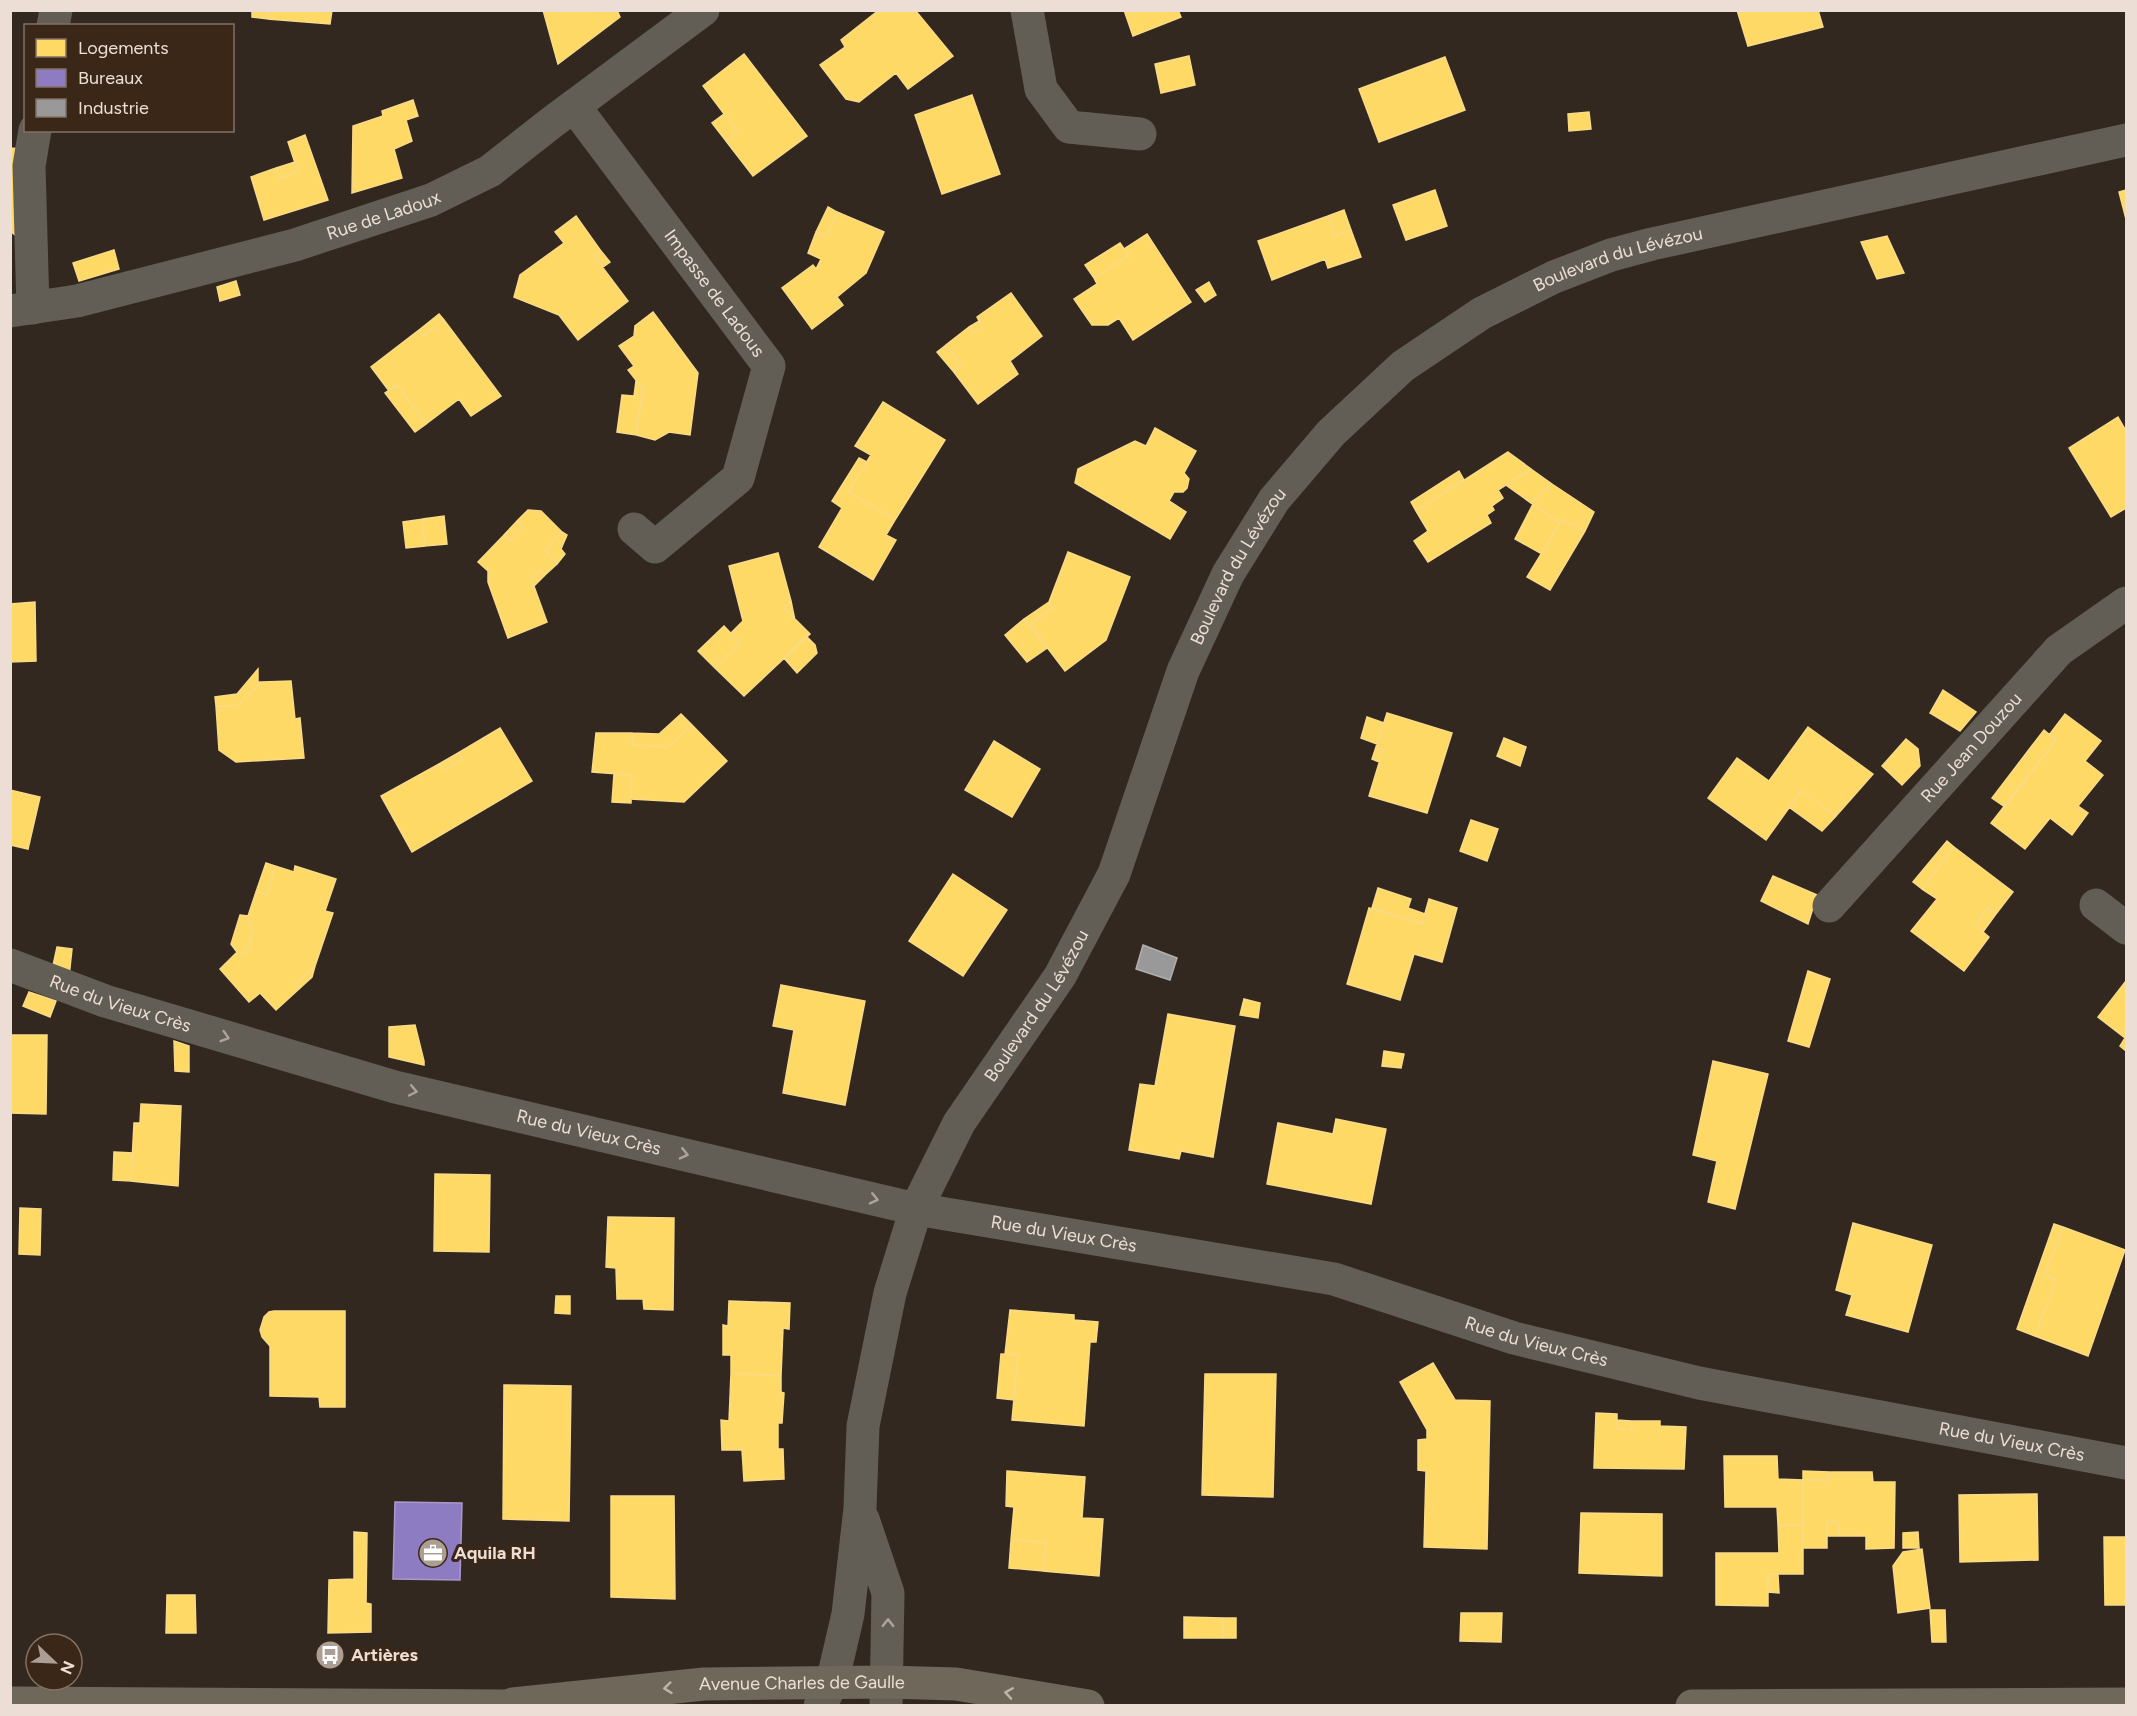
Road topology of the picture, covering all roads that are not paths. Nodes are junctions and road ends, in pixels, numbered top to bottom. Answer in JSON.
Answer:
{"nodes":[{"id":1,"x":703,"y":10,"type":"edge"},
{"id":2,"x":1027,"y":10,"type":"edge"},
{"id":3,"x":574,"y":106,"type":"junction"},
{"id":4,"x":35,"y":132,"type":"edge"},
{"id":5,"x":1140,"y":134,"type":"dead end"},
{"id":6,"x":2127,"y":140,"type":"edge"},
{"id":7,"x":22,"y":309,"type":"edge"},
{"id":8,"x":634,"y":530,"type":"dead end"},
{"id":9,"x":2127,"y":603,"type":"edge"},
{"id":10,"x":2096,"y":905,"type":"dead end"},
{"id":11,"x":1829,"y":906,"type":"dead end"},
{"id":12,"x":2127,"y":928,"type":"edge"},
{"id":13,"x":10,"y":965,"type":"edge"},
{"id":14,"x":916,"y":1209,"type":"junction"},
{"id":15,"x":2127,"y":1463,"type":"edge"},
{"id":16,"x":860,"y":1509,"type":"junction"},
{"id":17,"x":888,"y":1698,"type":"edge"},
{"id":18,"x":821,"y":1699,"type":"edge"},
{"id":19,"x":10,"y":1703,"type":"edge"},
{"id":20,"x":2127,"y":1704,"type":"edge"},
{"id":21,"x":518,"y":1705,"type":"edge"},
{"id":22,"x":1704,"y":1705,"type":"edge"},
{"id":23,"x":1088,"y":1706,"type":"edge"},
{"id":24,"x":1692,"y":1706,"type":"edge"}],
"edges":[{"from":1,"to":3,"type":"street","name":"Rue de Ladoux"},
{"from":2,"to":5,"type":"street"},
{"from":3,"to":7,"type":"street","name":"Rue de Ladoux"},
{"from":3,"to":8,"type":"street","name":"Impasse de Ladous"},
{"from":4,"to":7,"type":"street"},
{"from":6,"to":14,"type":"street","name":"Boulevard du Lévézou"},
{"from":9,"to":11,"type":"street","name":"Rue Jean Douzou"},
{"from":10,"to":12,"type":"street"},
{"from":13,"to":14,"type":"street","name":"Rue du Vieux Crès","one_way":true},
{"from":14,"to":15,"type":"street","name":"Rue du Vieux Crès"},
{"from":14,"to":16,"type":"street","name":"Boulevard du Lévézou"},
{"from":17,"to":16,"type":"street","name":"Boulevard du Lévézou","one_way":true},
{"from":16,"to":18,"type":"street","name":"Boulevard du Lévézou"},
{"from":17,"to":18,"type":"main road","name":"Avenue Charles de Gaulle"},
{"from":23,"to":17,"type":"main road","name":"Avenue Charles de Gaulle","one_way":true},
{"from":18,"to":21,"type":"main road","name":"Avenue Charles de Gaulle","one_way":true},
{"from":19,"to":21,"type":"main road","name":"Avenue Charles de Gaulle"},
{"from":20,"to":22,"type":"main road"},
{"from":22,"to":24,"type":"main road"}]}
